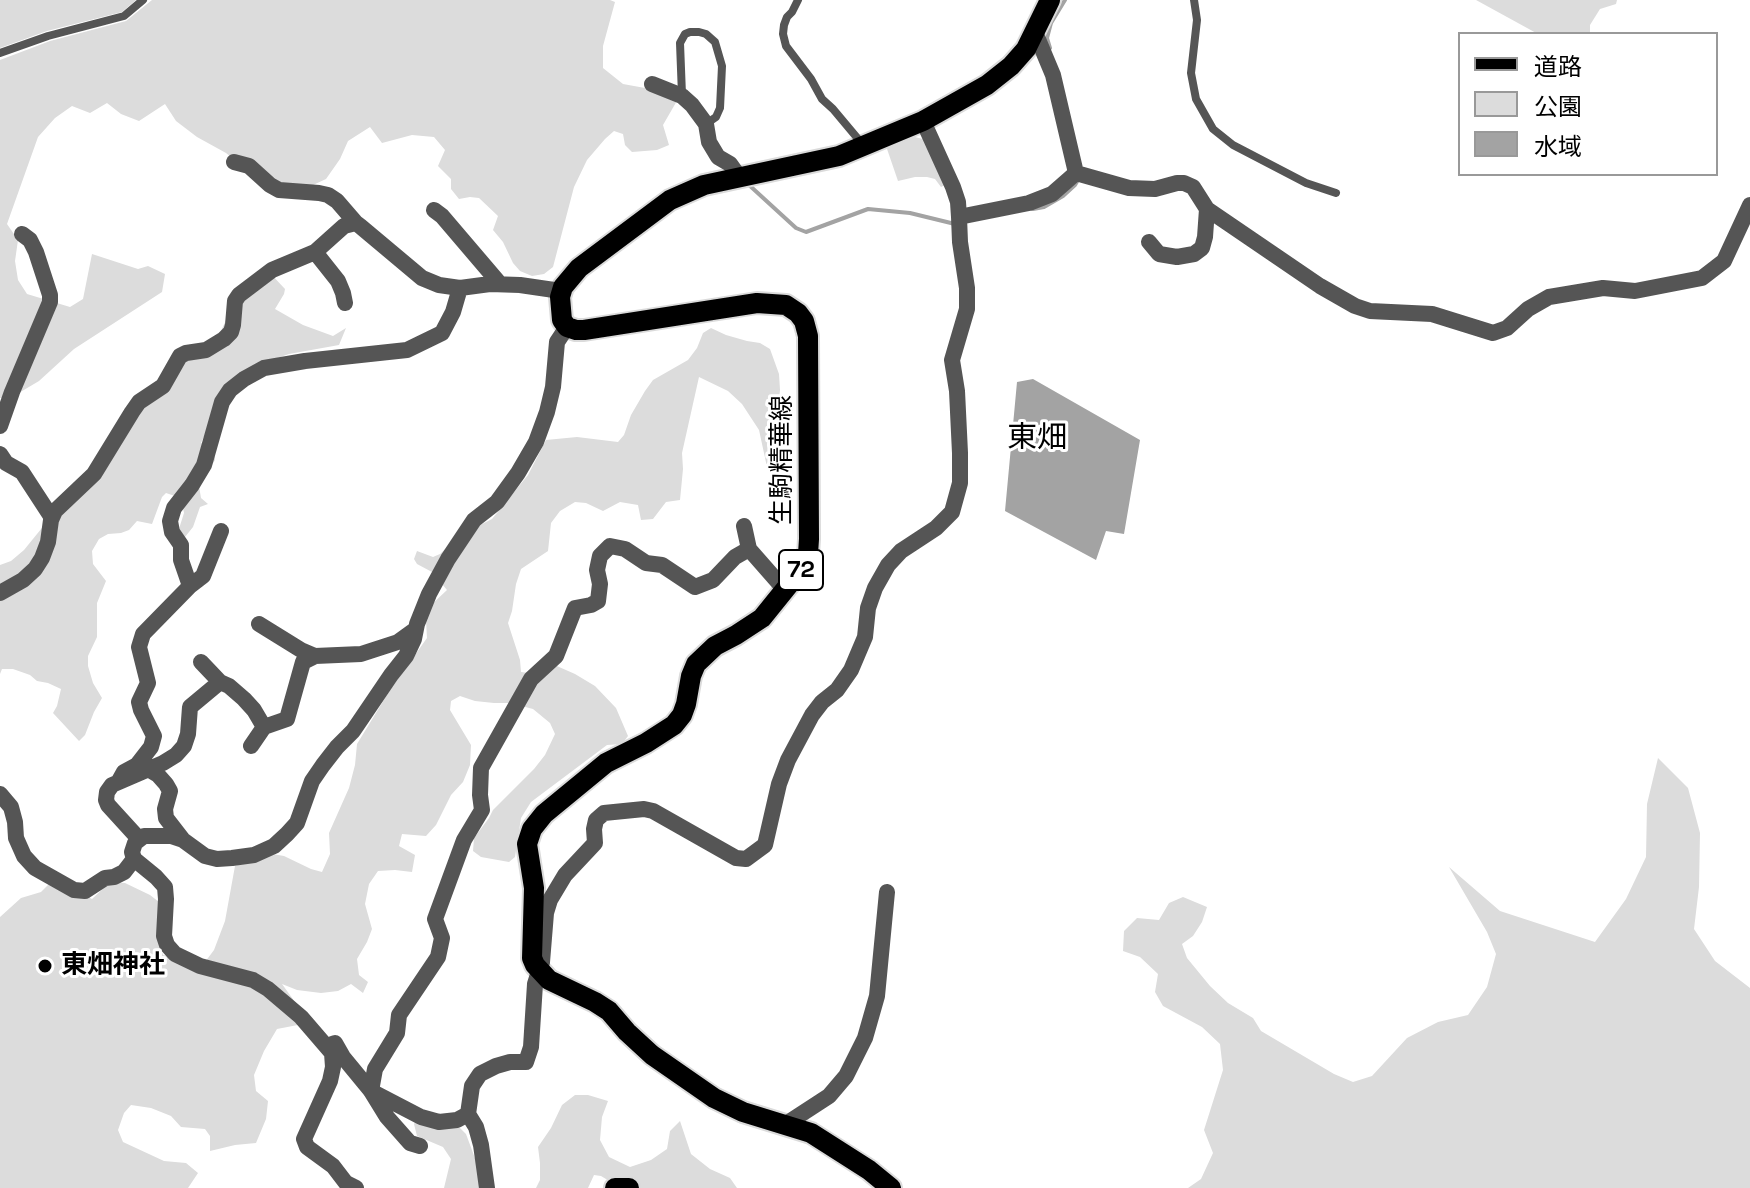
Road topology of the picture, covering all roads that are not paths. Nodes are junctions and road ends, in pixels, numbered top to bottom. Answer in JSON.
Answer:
{"nodes":[{"id":1,"x":143,"y":0,"type":"edge"},
{"id":2,"x":798,"y":0,"type":"edge"},
{"id":3,"x":1050,"y":0,"type":"edge"},
{"id":4,"x":1194,"y":0,"type":"edge"},
{"id":5,"x":1035,"y":32,"type":"junction"},
{"id":6,"x":0,"y":53,"type":"edge"},
{"id":7,"x":652,"y":84,"type":"dead end"},
{"id":8,"x":682,"y":96,"type":"junction"},
{"id":9,"x":923,"y":121,"type":"junction"},
{"id":10,"x":706,"y":124,"type":"junction"},
{"id":11,"x":864,"y":146,"type":"junction"},
{"id":12,"x":234,"y":162,"type":"dead end"},
{"id":13,"x":1076,"y":173,"type":"junction"},
{"id":14,"x":740,"y":178,"type":"junction"},
{"id":15,"x":1336,"y":193,"type":"dead end"},
{"id":16,"x":1750,"y":205,"type":"edge"},
{"id":17,"x":1207,"y":209,"type":"junction"},
{"id":18,"x":434,"y":210,"type":"dead end"},
{"id":19,"x":959,"y":217,"type":"junction"},
{"id":20,"x":356,"y":223,"type":"junction"},
{"id":21,"x":22,"y":234,"type":"dead end"},
{"id":22,"x":1149,"y":242,"type":"dead end"},
{"id":23,"x":315,"y":252,"type":"junction"},
{"id":24,"x":500,"y":284,"type":"junction"},
{"id":25,"x":460,"y":288,"type":"junction"},
{"id":26,"x":561,"y":291,"type":"junction"},
{"id":27,"x":345,"y":303,"type":"dead end"},
{"id":28,"x":567,"y":327,"type":"junction"},
{"id":29,"x":0,"y":426,"type":"edge"},
{"id":30,"x":0,"y":454,"type":"edge"},
{"id":31,"x":52,"y":518,"type":"junction"},
{"id":32,"x":744,"y":526,"type":"dead end"},
{"id":33,"x":221,"y":531,"type":"dead end"},
{"id":34,"x":749,"y":549,"type":"junction"},
{"id":35,"x":190,"y":586,"type":"junction"},
{"id":36,"x":785,"y":590,"type":"junction"},
{"id":37,"x":0,"y":593,"type":"edge"},
{"id":38,"x":259,"y":624,"type":"dead end"},
{"id":39,"x":416,"y":629,"type":"junction"},
{"id":40,"x":315,"y":656,"type":"junction"},
{"id":41,"x":201,"y":662,"type":"dead end"},
{"id":42,"x":220,"y":682,"type":"junction"},
{"id":43,"x":264,"y":727,"type":"junction"},
{"id":44,"x":251,"y":746,"type":"dead end"},
{"id":45,"x":148,"y":769,"type":"junction"},
{"id":46,"x":119,"y":781,"type":"junction"},
{"id":47,"x":0,"y":794,"type":"edge"},
{"id":48,"x":139,"y":839,"type":"junction"},
{"id":49,"x":183,"y":840,"type":"junction"},
{"id":50,"x":134,"y":859,"type":"junction"},
{"id":51,"x":887,"y":892,"type":"dead end"},
{"id":52,"x":540,"y":972,"type":"junction"},
{"id":53,"x":327,"y":1046,"type":"junction"},
{"id":54,"x":371,"y":1091,"type":"junction"},
{"id":55,"x":468,"y":1114,"type":"junction"},
{"id":56,"x":786,"y":1124,"type":"junction"},
{"id":57,"x":420,"y":1146,"type":"dead end"},
{"id":58,"x":356,"y":1188,"type":"edge"},
{"id":59,"x":487,"y":1188,"type":"edge"},
{"id":60,"x":615,"y":1188,"type":"edge"},
{"id":61,"x":629,"y":1188,"type":"edge"},
{"id":62,"x":891,"y":1188,"type":"edge"}],
"edges":[{"from":1,"to":6,"type":"lane"},
{"from":2,"to":11,"type":"lane"},
{"from":3,"to":5,"type":"main road"},
{"from":4,"to":15,"type":"lane"},
{"from":5,"to":9,"type":"main road"},
{"from":5,"to":13,"type":"street"},
{"from":7,"to":8,"type":"street"},
{"from":8,"to":10,"type":"street"},
{"from":8,"to":10,"type":"lane"},
{"from":9,"to":11,"type":"main road"},
{"from":9,"to":19,"type":"street"},
{"from":10,"to":14,"type":"street"},
{"from":11,"to":14,"type":"main road"},
{"from":12,"to":20,"type":"street"},
{"from":13,"to":17,"type":"street"},
{"from":13,"to":19,"type":"street"},
{"from":14,"to":26,"type":"main road"},
{"from":16,"to":17,"type":"street"},
{"from":17,"to":22,"type":"street"},
{"from":18,"to":24,"type":"street"},
{"from":19,"to":52,"type":"street"},
{"from":20,"to":23,"type":"street"},
{"from":20,"to":25,"type":"street"},
{"from":21,"to":29,"type":"street"},
{"from":23,"to":27,"type":"street"},
{"from":23,"to":31,"type":"street"},
{"from":24,"to":25,"type":"street"},
{"from":24,"to":26,"type":"street"},
{"from":25,"to":35,"type":"street"},
{"from":26,"to":28,"type":"main road"},
{"from":28,"to":36,"type":"main road","name":"生駒精華線","number":"72"},
{"from":28,"to":39,"type":"street"},
{"from":30,"to":31,"type":"street"},
{"from":31,"to":37,"type":"street"},
{"from":32,"to":34,"type":"street"},
{"from":33,"to":35,"type":"street"},
{"from":34,"to":36,"type":"street"},
{"from":34,"to":54,"type":"street"},
{"from":35,"to":46,"type":"street"},
{"from":36,"to":52,"type":"main road","name":"生駒精華線","number":"72"},
{"from":38,"to":40,"type":"street"},
{"from":39,"to":40,"type":"street"},
{"from":39,"to":49,"type":"street"},
{"from":40,"to":43,"type":"street"},
{"from":41,"to":42,"type":"street"},
{"from":42,"to":43,"type":"street"},
{"from":42,"to":45,"type":"street"},
{"from":43,"to":44,"type":"street"},
{"from":45,"to":46,"type":"street"},
{"from":45,"to":49,"type":"street"},
{"from":46,"to":48,"type":"street"},
{"from":47,"to":50,"type":"street"},
{"from":48,"to":49,"type":"street"},
{"from":48,"to":50,"type":"street"},
{"from":50,"to":53,"type":"street"},
{"from":51,"to":56,"type":"street"},
{"from":52,"to":55,"type":"street"},
{"from":52,"to":56,"type":"main road"},
{"from":53,"to":54,"type":"street"},
{"from":53,"to":58,"type":"street"},
{"from":54,"to":55,"type":"street"},
{"from":54,"to":57,"type":"street"},
{"from":55,"to":59,"type":"street"},
{"from":56,"to":62,"type":"main road"},
{"from":60,"to":61,"type":"main road"}]}
